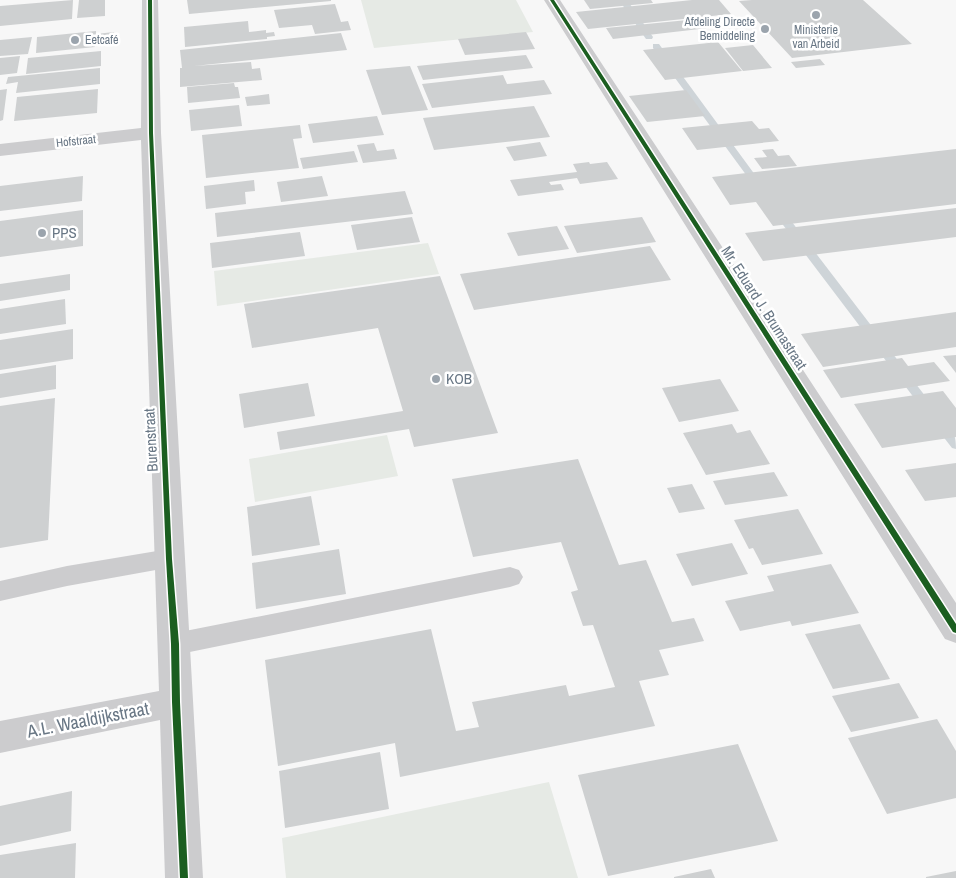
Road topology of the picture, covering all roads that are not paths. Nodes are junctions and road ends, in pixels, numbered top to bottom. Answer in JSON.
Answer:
{"nodes":[{"id":1,"x":150,"y":0,"type":"edge"},
{"id":2,"x":552,"y":0,"type":"edge"},
{"id":3,"x":151,"y":133,"type":"junction"},
{"id":4,"x":0,"y":150,"type":"edge"},
{"id":5,"x":169,"y":559,"type":"junction"},
{"id":6,"x":510,"y":577,"type":"dead end"},
{"id":7,"x":0,"y":591,"type":"edge"},
{"id":8,"x":956,"y":630,"type":"edge"},
{"id":9,"x":175,"y":644,"type":"junction"},
{"id":10,"x":176,"y":702,"type":"junction"},
{"id":11,"x":0,"y":737,"type":"edge"},
{"id":12,"x":184,"y":878,"type":"edge"}],
"edges":[{"from":1,"to":3,"type":"street","name":"Burenstraat"},
{"from":2,"to":8,"type":"street","name":"Mr. Eduard J. Brumastraat"},
{"from":3,"to":4,"type":"street","name":"Hofstraat"},
{"from":3,"to":5,"type":"street","name":"Burenstraat"},
{"from":5,"to":7,"type":"lane"},
{"from":5,"to":9,"type":"street","name":"Burenstraat"},
{"from":6,"to":9,"type":"lane"},
{"from":9,"to":10,"type":"street","name":"Burenstraat"},
{"from":10,"to":11,"type":"street","name":"A.L. Waaldijkstraat"},
{"from":10,"to":12,"type":"street","name":"Burenstraat"}]}
